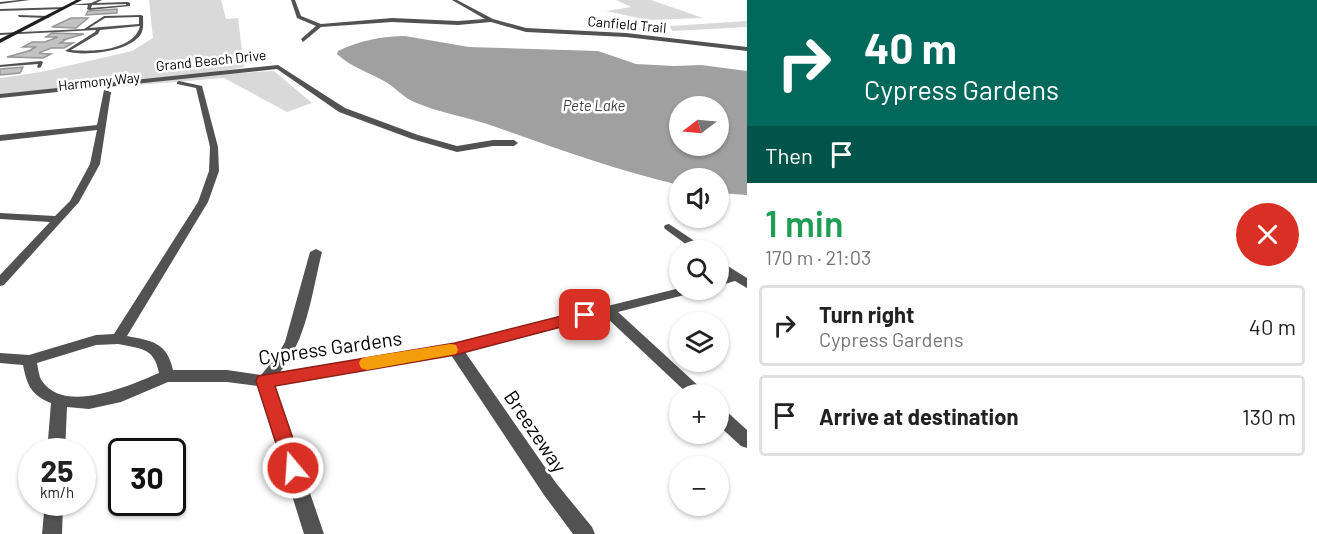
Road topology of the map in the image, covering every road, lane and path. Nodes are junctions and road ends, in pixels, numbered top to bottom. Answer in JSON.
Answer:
{"nodes":[{"id":1,"x":28,"y":0,"type":"edge"},
{"id":2,"x":80,"y":0,"type":"edge"},
{"id":3,"x":101,"y":0,"type":"edge"},
{"id":4,"x":293,"y":0,"type":"edge"},
{"id":5,"x":454,"y":0,"type":"edge"},
{"id":6,"x":0,"y":3,"type":"edge"},
{"id":7,"x":90,"y":5,"type":"junction"},
{"id":8,"x":68,"y":7,"type":"junction"},
{"id":9,"x":0,"y":10,"type":"edge"},
{"id":10,"x":19,"y":16,"type":"dead end"},
{"id":11,"x":48,"y":17,"type":"junction"},
{"id":12,"x":491,"y":21,"type":"junction"},
{"id":13,"x":141,"y":25,"type":"junction"},
{"id":14,"x":320,"y":26,"type":"junction"},
{"id":15,"x":99,"y":28,"type":"junction"},
{"id":16,"x":86,"y":29,"type":"junction"},
{"id":17,"x":0,"y":34,"type":"edge"},
{"id":18,"x":14,"y":34,"type":"junction"},
{"id":19,"x":303,"y":40,"type":"dead end"},
{"id":20,"x":0,"y":41,"type":"edge"},
{"id":21,"x":747,"y":49,"type":"edge"},
{"id":22,"x":0,"y":66,"type":"edge"},
{"id":23,"x":39,"y":67,"type":"dead end"},
{"id":24,"x":107,"y":92,"type":"junction"},
{"id":25,"x":0,"y":96,"type":"edge"},
{"id":26,"x":0,"y":103,"type":"edge"},
{"id":27,"x":101,"y":127,"type":"junction"},
{"id":28,"x":0,"y":138,"type":"edge"},
{"id":29,"x":514,"y":143,"type":"dead end"},
{"id":30,"x":0,"y":216,"type":"edge"},
{"id":31,"x":58,"y":219,"type":"junction"},
{"id":32,"x":670,"y":228,"type":"edge"},
{"id":33,"x":687,"y":240,"type":"edge"},
{"id":34,"x":316,"y":252,"type":"dead end"},
{"id":35,"x":729,"y":271,"type":"edge"},
{"id":36,"x":742,"y":280,"type":"edge"},
{"id":37,"x":0,"y":282,"type":"edge"},
{"id":38,"x":669,"y":295,"type":"edge"},
{"id":39,"x":607,"y":310,"type":"junction"},
{"id":40,"x":118,"y":339,"type":"junction"},
{"id":41,"x":455,"y":349,"type":"junction"},
{"id":42,"x":0,"y":358,"type":"edge"},
{"id":43,"x":29,"y":360,"type":"junction"},
{"id":44,"x":167,"y":376,"type":"junction"},
{"id":45,"x":264,"y":381,"type":"junction"},
{"id":46,"x":687,"y":384,"type":"edge"},
{"id":47,"x":58,"y":400,"type":"junction"},
{"id":48,"x":729,"y":424,"type":"edge"},
{"id":49,"x":57,"y":438,"type":"edge"},
{"id":50,"x":747,"y":441,"type":"edge"},
{"id":51,"x":53,"y":516,"type":"edge"},
{"id":52,"x":52,"y":534,"type":"edge"},
{"id":53,"x":314,"y":534,"type":"edge"},
{"id":54,"x":585,"y":534,"type":"edge"}],
"edges":[{"from":1,"to":6,"type":"lane"},
{"from":2,"to":8,"type":"main road"},
{"from":3,"to":7,"type":"lane"},
{"from":4,"to":14,"type":"street"},
{"from":5,"to":12,"type":"street"},
{"from":7,"to":7,"type":"lane"},
{"from":7,"to":8,"type":"lane"},
{"from":8,"to":9,"type":"lane"},
{"from":8,"to":11,"type":"main road"},
{"from":10,"to":11,"type":"lane"},
{"from":11,"to":18,"type":"main road"},
{"from":12,"to":14,"type":"street"},
{"from":12,"to":21,"type":"street","name":"Canfield Trail"},
{"from":13,"to":15,"type":"lane"},
{"from":13,"to":15,"type":"lane"},
{"from":13,"to":16,"type":"lane"},
{"from":14,"to":19,"type":"street"},
{"from":15,"to":16,"type":"lane"},
{"from":16,"to":18,"type":"lane"},
{"from":17,"to":18,"type":"lane"},
{"from":18,"to":20,"type":"main road"},
{"from":22,"to":23,"type":"lane"},
{"from":24,"to":26,"type":"street","name":"Harmony Way"},
{"from":24,"to":27,"type":"street"},
{"from":24,"to":40,"type":"street","name":"Harmony Way"},
{"from":25,"to":29,"type":"street","name":"Grand Beach Drive"},
{"from":27,"to":28,"type":"street"},
{"from":27,"to":31,"type":"street"},
{"from":30,"to":31,"type":"street"},
{"from":31,"to":37,"type":"street"},
{"from":32,"to":33,"type":"street"},
{"from":34,"to":45,"type":"street"},
{"from":35,"to":36,"type":"street"},
{"from":38,"to":39,"type":"street","name":"Cypress Gardens"},
{"from":39,"to":41,"type":"street","name":"Cypress Gardens"},
{"from":39,"to":46,"type":"street"},
{"from":40,"to":43,"type":"street"},
{"from":40,"to":44,"type":"street"},
{"from":41,"to":45,"type":"street","name":"Cypress Gardens"},
{"from":41,"to":54,"type":"street","name":"Breezeway"},
{"from":42,"to":43,"type":"street"},
{"from":43,"to":47,"type":"street"},
{"from":44,"to":45,"type":"street","name":"Cypress Gardens"},
{"from":44,"to":47,"type":"street","name":"Cypress Gardens"},
{"from":45,"to":53,"type":"street"},
{"from":47,"to":49,"type":"street"},
{"from":48,"to":50,"type":"street"},
{"from":51,"to":52,"type":"street"}]}
